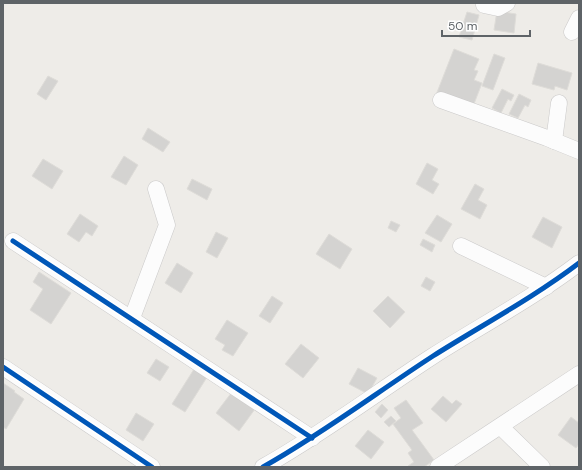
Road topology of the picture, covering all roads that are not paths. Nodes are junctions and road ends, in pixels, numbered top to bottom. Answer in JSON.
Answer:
{"nodes":[{"id":1,"x":507,"y":3,"type":"edge"},
{"id":2,"x":484,"y":5,"type":"dead end"},
{"id":3,"x":441,"y":100,"type":"dead end"},
{"id":4,"x":558,"y":103,"type":"dead end"},
{"id":5,"x":554,"y":141,"type":"junction"},
{"id":6,"x":579,"y":151,"type":"edge"},
{"id":7,"x":156,"y":189,"type":"dead end"},
{"id":8,"x":13,"y":241,"type":"dead end"},
{"id":9,"x":461,"y":246,"type":"dead end"},
{"id":10,"x":579,"y":263,"type":"edge"},
{"id":11,"x":546,"y":287,"type":"junction"},
{"id":12,"x":132,"y":318,"type":"junction"},
{"id":13,"x":3,"y":368,"type":"edge"},
{"id":14,"x":579,"y":374,"type":"edge"},
{"id":15,"x":501,"y":427,"type":"junction"},
{"id":16,"x":312,"y":438,"type":"junction"},
{"id":17,"x":152,"y":467,"type":"edge"},
{"id":18,"x":263,"y":467,"type":"edge"},
{"id":19,"x":438,"y":467,"type":"edge"},
{"id":20,"x":542,"y":467,"type":"edge"}],
"edges":[{"from":1,"to":2,"type":"street"},
{"from":3,"to":5,"type":"street"},
{"from":4,"to":5,"type":"street"},
{"from":5,"to":6,"type":"street"},
{"from":7,"to":12,"type":"street"},
{"from":8,"to":12,"type":"street"},
{"from":9,"to":11,"type":"street"},
{"from":10,"to":11,"type":"street"},
{"from":11,"to":16,"type":"street"},
{"from":12,"to":16,"type":"street"},
{"from":13,"to":17,"type":"street"},
{"from":14,"to":15,"type":"street"},
{"from":15,"to":19,"type":"street"},
{"from":15,"to":20,"type":"street"},
{"from":16,"to":18,"type":"street"}]}
